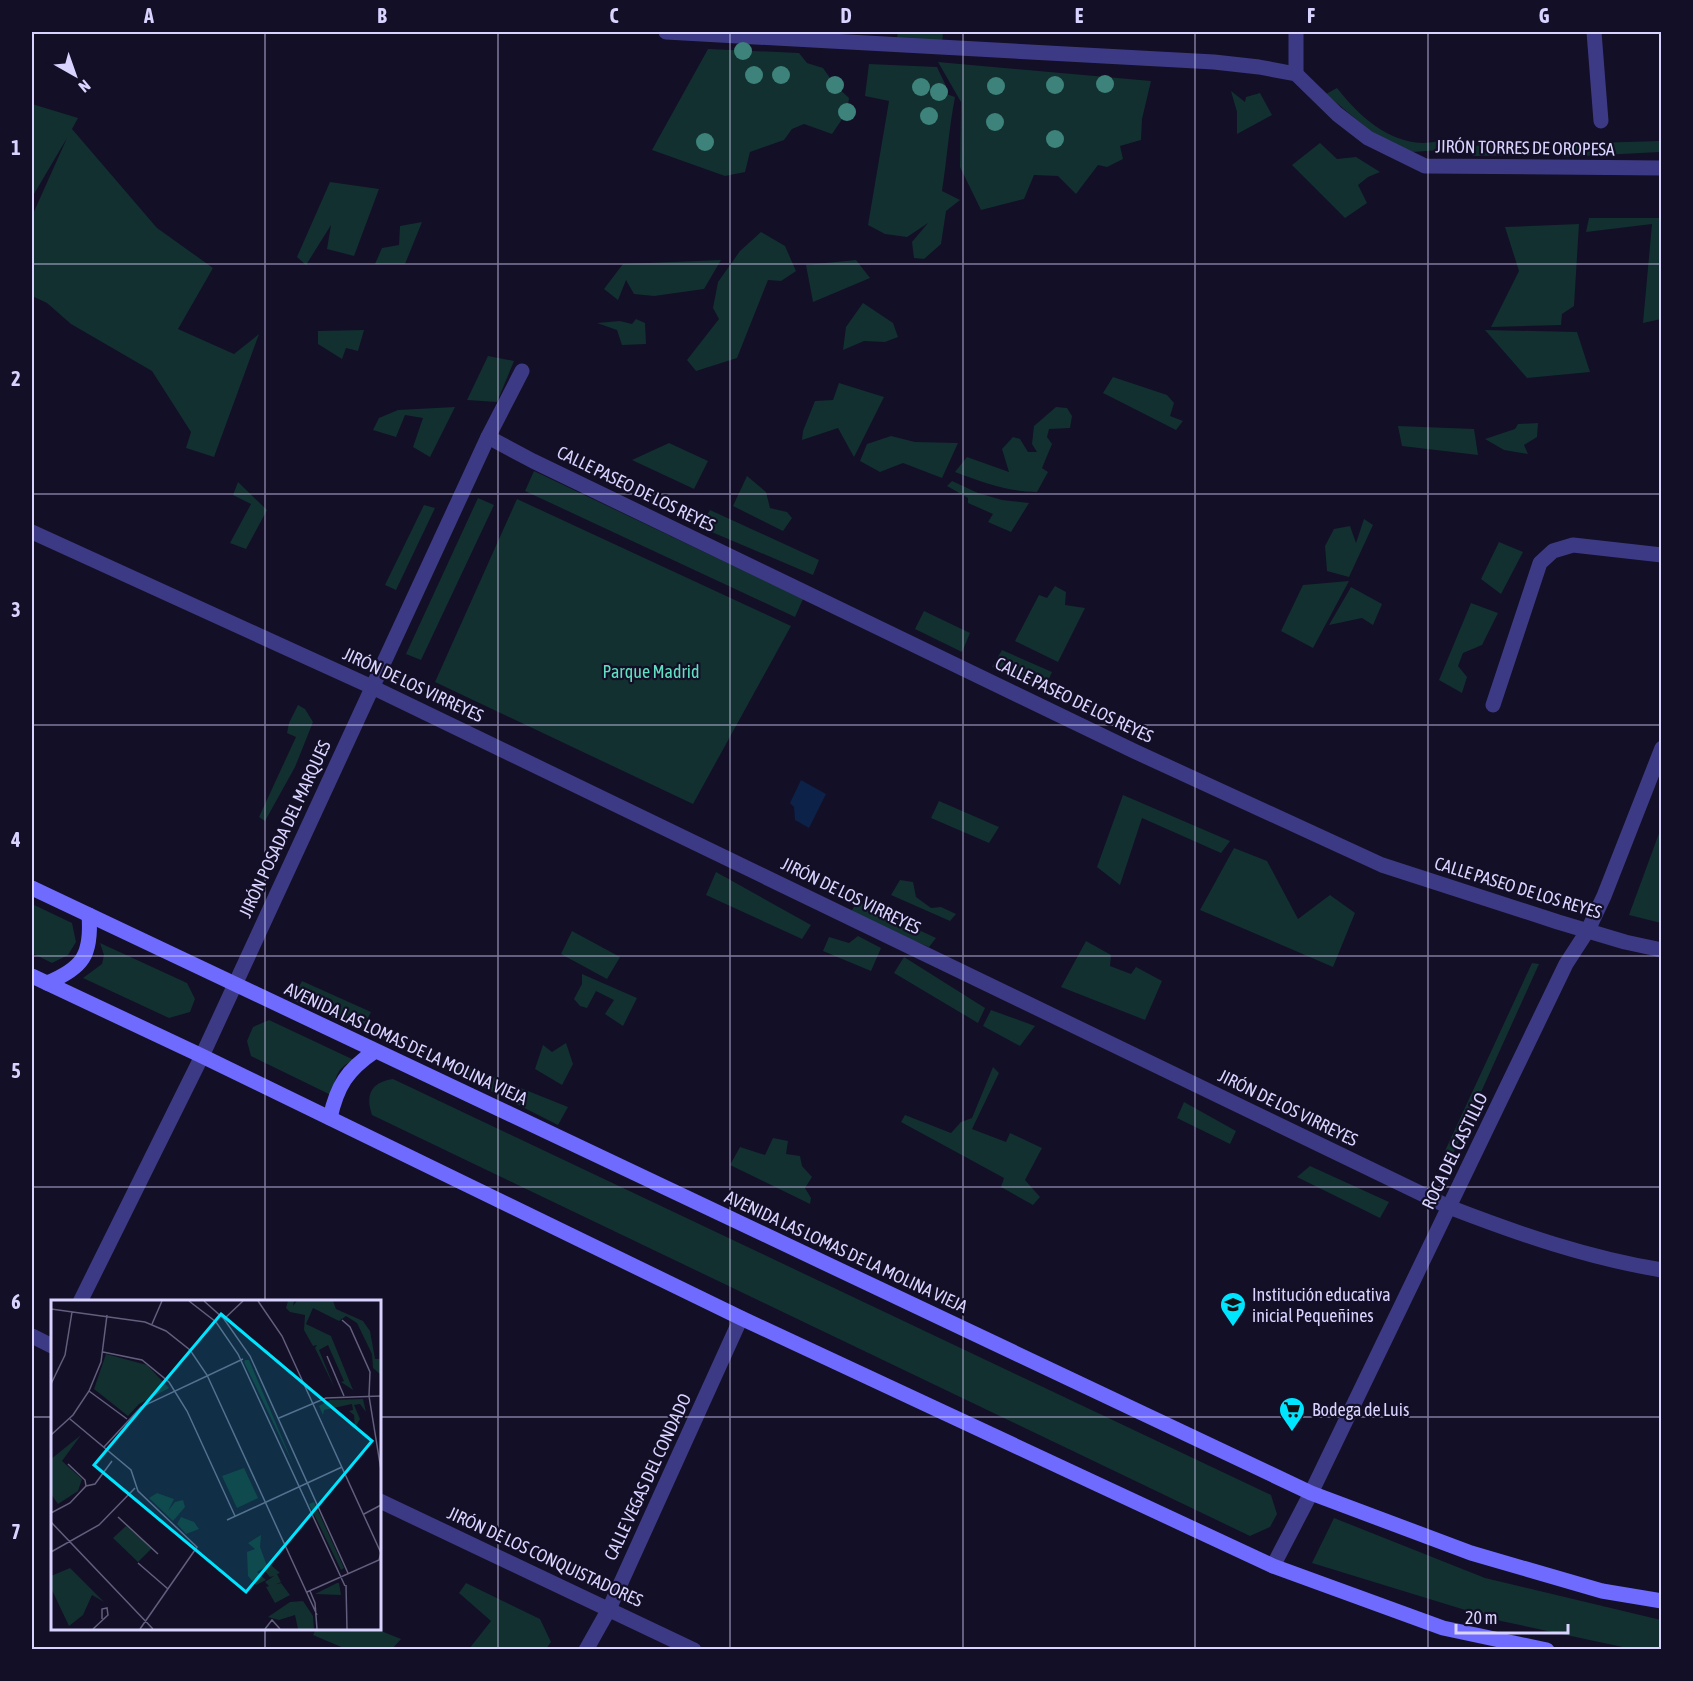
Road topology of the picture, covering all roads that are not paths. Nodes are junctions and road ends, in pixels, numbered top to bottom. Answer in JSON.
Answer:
{"nodes":[{"id":1,"x":666,"y":32,"type":"edge"},
{"id":2,"x":1296,"y":32,"type":"edge"},
{"id":3,"x":1594,"y":32,"type":"edge"},
{"id":4,"x":1296,"y":74,"type":"junction"},
{"id":5,"x":1601,"y":121,"type":"dead end"},
{"id":6,"x":1662,"y":168,"type":"edge"},
{"id":7,"x":522,"y":370,"type":"dead end"},
{"id":8,"x":488,"y":437,"type":"junction"},
{"id":9,"x":32,"y":532,"type":"edge"},
{"id":10,"x":1662,"y":555,"type":"edge"},
{"id":11,"x":372,"y":687,"type":"junction"},
{"id":12,"x":1493,"y":705,"type":"dead end"},
{"id":13,"x":1662,"y":748,"type":"edge"},
{"id":14,"x":32,"y":888,"type":"edge"},
{"id":15,"x":89,"y":915,"type":"junction"},
{"id":16,"x":1588,"y":930,"type":"junction"},
{"id":17,"x":1662,"y":950,"type":"edge"},
{"id":18,"x":32,"y":976,"type":"edge"},
{"id":19,"x":47,"y":983,"type":"junction"},
{"id":20,"x":234,"y":984,"type":"junction"},
{"id":21,"x":375,"y":1051,"type":"junction"},
{"id":22,"x":202,"y":1056,"type":"junction"},
{"id":23,"x":330,"y":1119,"type":"junction"},
{"id":24,"x":1449,"y":1208,"type":"junction"},
{"id":25,"x":1662,"y":1270,"type":"edge"},
{"id":26,"x":81,"y":1300,"type":"edge"},
{"id":27,"x":741,"y":1318,"type":"junction"},
{"id":28,"x":32,"y":1336,"type":"edge"},
{"id":29,"x":51,"y":1346,"type":"edge"},
{"id":30,"x":1311,"y":1493,"type":"junction"},
{"id":31,"x":381,"y":1501,"type":"edge"},
{"id":32,"x":1273,"y":1566,"type":"junction"},
{"id":33,"x":1662,"y":1601,"type":"edge"},
{"id":34,"x":609,"y":1609,"type":"junction"},
{"id":35,"x":586,"y":1650,"type":"edge"},
{"id":36,"x":694,"y":1650,"type":"edge"},
{"id":37,"x":1547,"y":1650,"type":"edge"}],
"edges":[{"from":1,"to":4,"type":"street"},
{"from":2,"to":4,"type":"street"},
{"from":3,"to":5,"type":"street"},
{"from":4,"to":6,"type":"street","name":"JIRÓN TORRES DE OROPESA"},
{"from":7,"to":8,"type":"street","name":"JIRÓN POSADA DEL MARQUES"},
{"from":8,"to":11,"type":"street","name":"JIRÓN POSADA DEL MARQUES"},
{"from":8,"to":16,"type":"street","name":"CALLE PASEO DE LOS REYES"},
{"from":9,"to":11,"type":"street","name":"JIRÓN DE LOS VIRREYES"},
{"from":10,"to":12,"type":"street"},
{"from":11,"to":20,"type":"street","name":"JIRÓN POSADA DEL MARQUES"},
{"from":11,"to":24,"type":"street","name":"JIRÓN DE LOS VIRREYES"},
{"from":13,"to":16,"type":"street","name":"ROCA DEL CASTILLO"},
{"from":14,"to":15,"type":"street","name":"AVENIDA LAS LOMAS DE LA MOLINA VIEJA"},
{"from":15,"to":19,"type":"street"},
{"from":15,"to":20,"type":"street","name":"AVENIDA LAS LOMAS DE LA MOLINA VIEJA"},
{"from":16,"to":17,"type":"street","name":"CALLE PASEO DE LOS REYES"},
{"from":16,"to":24,"type":"street","name":"ROCA DEL CASTILLO"},
{"from":18,"to":19,"type":"street"},
{"from":19,"to":22,"type":"street"},
{"from":20,"to":21,"type":"street","name":"AVENIDA LAS LOMAS DE LA MOLINA VIEJA"},
{"from":20,"to":22,"type":"street","name":"JIRÓN POSADA DEL MARQUES"},
{"from":21,"to":23,"type":"street"},
{"from":21,"to":30,"type":"street","name":"AVENIDA LAS LOMAS DE LA MOLINA VIEJA"},
{"from":22,"to":23,"type":"street"},
{"from":22,"to":26,"type":"street","name":"JIRÓN POSADA DEL MARQUES"},
{"from":23,"to":27,"type":"street"},
{"from":24,"to":25,"type":"street","name":"JIRÓN DE LOS VIRREYES"},
{"from":24,"to":30,"type":"street","name":"ROCA DEL CASTILLO"},
{"from":27,"to":32,"type":"street"},
{"from":27,"to":34,"type":"street","name":"CALLE VEGAS DEL CONDADO"},
{"from":28,"to":29,"type":"street"},
{"from":30,"to":32,"type":"street","name":"ROCA DEL CASTILLO"},
{"from":30,"to":33,"type":"street","name":"AVENIDA LAS LOMAS DE LA MOLINA VIEJA"},
{"from":31,"to":34,"type":"street","name":"JIRÓN DE LOS CONQUISTADORES"},
{"from":32,"to":37,"type":"street"},
{"from":34,"to":35,"type":"street","name":"CALLE VEGAS DEL CONDADO"},
{"from":34,"to":36,"type":"street","name":"JIRÓN DE LOS CONQUISTADORES"}]}
